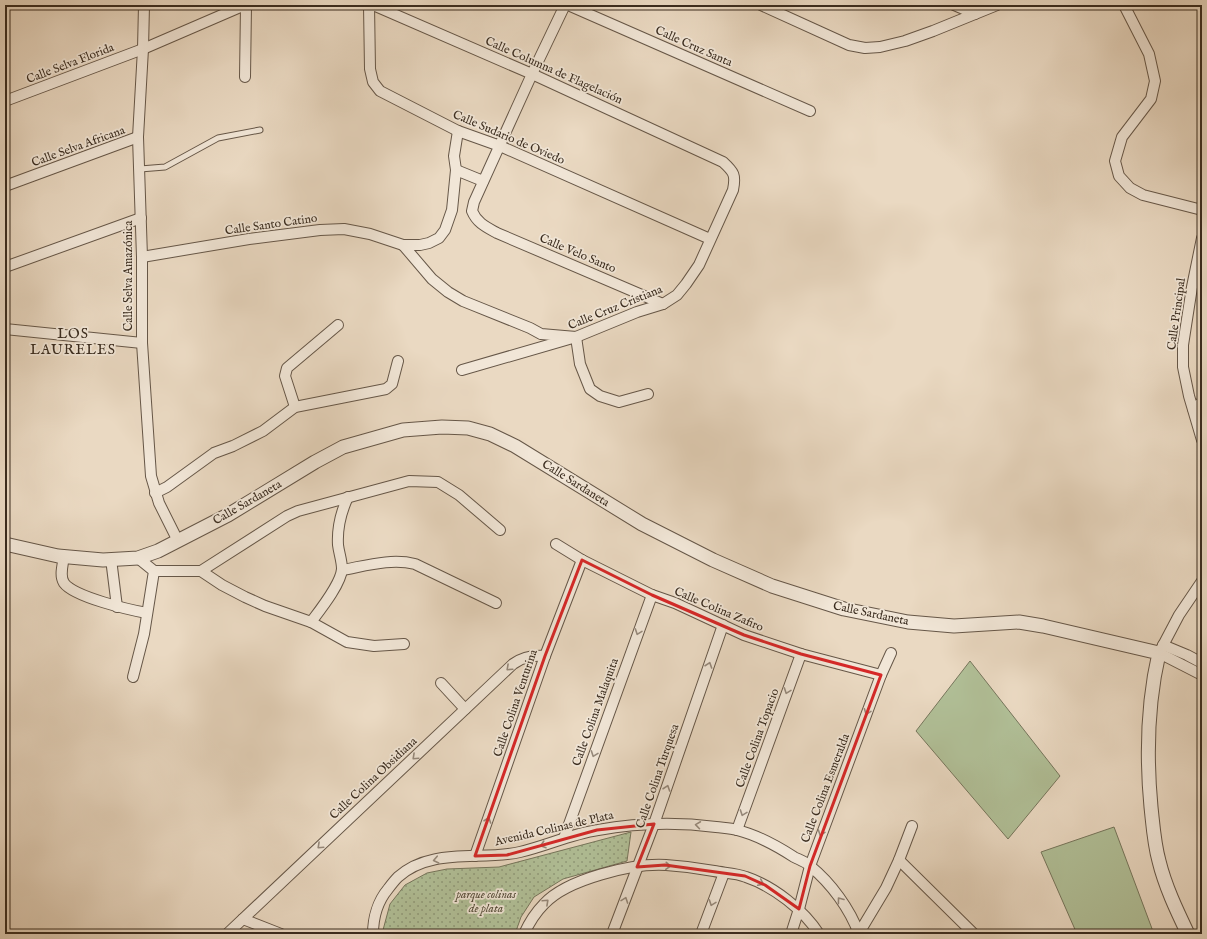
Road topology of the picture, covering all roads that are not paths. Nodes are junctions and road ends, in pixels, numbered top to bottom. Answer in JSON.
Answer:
{"nodes":[{"id":1,"x":144,"y":5,"type":"edge"},
{"id":2,"x":246,"y":5,"type":"edge"},
{"id":3,"x":369,"y":5,"type":"edge"},
{"id":4,"x":373,"y":5,"type":"edge"},
{"id":5,"x":565,"y":5,"type":"edge"},
{"id":6,"x":568,"y":5,"type":"edge"},
{"id":7,"x":761,"y":5,"type":"edge"},
{"id":8,"x":954,"y":5,"type":"edge"},
{"id":9,"x":997,"y":5,"type":"edge"},
{"id":10,"x":1124,"y":5,"type":"edge"},
{"id":11,"x":772,"y":7,"type":"edge"},
{"id":12,"x":977,"y":10,"type":"edge"},
{"id":13,"x":143,"y":49,"type":"junction"},
{"id":14,"x":532,"y":74,"type":"junction"},
{"id":15,"x":245,"y":77,"type":"dead end"},
{"id":16,"x":5,"y":101,"type":"edge"},
{"id":17,"x":810,"y":111,"type":"dead end"},
{"id":18,"x":260,"y":130,"type":"dead end"},
{"id":19,"x":458,"y":131,"type":"junction"},
{"id":20,"x":138,"y":138,"type":"junction"},
{"id":21,"x":500,"y":146,"type":"junction"},
{"id":22,"x":723,"y":162,"type":"joint"},
{"id":23,"x":140,"y":169,"type":"junction"},
{"id":24,"x":456,"y":170,"type":"junction"},
{"id":25,"x":483,"y":181,"type":"junction"},
{"id":26,"x":5,"y":186,"type":"edge"},
{"id":27,"x":1202,"y":210,"type":"edge"},
{"id":28,"x":141,"y":218,"type":"junction"},
{"id":29,"x":1202,"y":238,"type":"edge"},
{"id":30,"x":710,"y":239,"type":"junction"},
{"id":31,"x":403,"y":245,"type":"junction"},
{"id":32,"x":142,"y":257,"type":"junction"},
{"id":33,"x":5,"y":267,"type":"edge"},
{"id":34,"x":663,"y":304,"type":"junction"},
{"id":35,"x":338,"y":324,"type":"dead end"},
{"id":36,"x":5,"y":329,"type":"edge"},
{"id":37,"x":576,"y":337,"type":"junction"},
{"id":38,"x":142,"y":343,"type":"junction"},
{"id":39,"x":398,"y":361,"type":"dead end"},
{"id":40,"x":462,"y":370,"type":"dead end"},
{"id":41,"x":648,"y":394,"type":"dead end"},
{"id":42,"x":1202,"y":402,"type":"edge"},
{"id":43,"x":295,"y":407,"type":"junction"},
{"id":44,"x":1193,"y":409,"type":"junction"},
{"id":45,"x":1202,"y":440,"type":"edge"},
{"id":46,"x":155,"y":493,"type":"junction"},
{"id":47,"x":348,"y":497,"type":"junction"},
{"id":48,"x":500,"y":530,"type":"dead end"},
{"id":49,"x":178,"y":542,"type":"junction"},
{"id":50,"x":5,"y":544,"type":"edge"},
{"id":51,"x":556,"y":544,"type":"dead end"},
{"id":52,"x":64,"y":556,"type":"junction"},
{"id":53,"x":138,"y":558,"type":"junction"},
{"id":54,"x":111,"y":559,"type":"junction"},
{"id":55,"x":582,"y":560,"type":"junction"},
{"id":56,"x":342,"y":570,"type":"junction"},
{"id":57,"x":154,"y":571,"type":"junction"},
{"id":58,"x":200,"y":571,"type":"junction"},
{"id":59,"x":1202,"y":580,"type":"edge"},
{"id":60,"x":652,"y":595,"type":"junction"},
{"id":61,"x":496,"y":602,"type":"dead end"},
{"id":62,"x":117,"y":607,"type":"junction"},
{"id":63,"x":147,"y":613,"type":"junction"},
{"id":64,"x":311,"y":622,"type":"junction"},
{"id":65,"x":723,"y":624,"type":"junction"},
{"id":66,"x":404,"y":644,"type":"dead end"},
{"id":67,"x":1162,"y":649,"type":"junction"},
{"id":68,"x":891,"y":653,"type":"dead end"},
{"id":69,"x":801,"y":654,"type":"junction"},
{"id":70,"x":545,"y":656,"type":"junction"},
{"id":71,"x":1202,"y":663,"type":"edge"},
{"id":72,"x":881,"y":675,"type":"junction"},
{"id":73,"x":1202,"y":675,"type":"edge"},
{"id":74,"x":133,"y":676,"type":"dead end"},
{"id":75,"x":441,"y":684,"type":"dead end"},
{"id":76,"x":465,"y":709,"type":"junction"},
{"id":77,"x":654,"y":824,"type":"junction"},
{"id":78,"x":912,"y":826,"type":"dead end"},
{"id":79,"x":737,"y":830,"type":"junction"},
{"id":80,"x":564,"y":838,"type":"junction"},
{"id":81,"x":475,"y":856,"type":"junction"},
{"id":82,"x":899,"y":860,"type":"junction"},
{"id":83,"x":810,"y":866,"type":"junction"},
{"id":84,"x":637,"y":867,"type":"junction"},
{"id":85,"x":724,"y":873,"type":"junction"},
{"id":86,"x":800,"y":910,"type":"junction"},
{"id":87,"x":243,"y":919,"type":"junction"},
{"id":88,"x":859,"y":933,"type":"edge"},
{"id":89,"x":227,"y":934,"type":"edge"},
{"id":90,"x":281,"y":934,"type":"edge"},
{"id":91,"x":374,"y":934,"type":"edge"},
{"id":92,"x":524,"y":934,"type":"edge"},
{"id":93,"x":612,"y":934,"type":"edge"},
{"id":94,"x":701,"y":934,"type":"edge"},
{"id":95,"x":790,"y":934,"type":"edge"},
{"id":96,"x":819,"y":934,"type":"edge"},
{"id":97,"x":974,"y":934,"type":"edge"},
{"id":98,"x":1188,"y":934,"type":"edge"}],
"edges":[{"from":1,"to":13,"type":"street","name":"Calle Selva Amazónica"},
{"from":2,"to":13,"type":"street","name":"Calle Selva Florida"},
{"from":2,"to":15,"type":"street"},
{"from":3,"to":19,"type":"street","name":"Calle Sudario de Oviedo"},
{"from":4,"to":14,"type":"street","name":"Calle Columna de Flagelación"},
{"from":5,"to":14,"type":"street"},
{"from":6,"to":17,"type":"street","name":"Calle Cruz Santa"},
{"from":7,"to":11,"type":"street"},
{"from":8,"to":12,"type":"street"},
{"from":9,"to":12,"type":"street"},
{"from":10,"to":27,"type":"street"},
{"from":11,"to":12,"type":"street"},
{"from":13,"to":16,"type":"street","name":"Calle Selva Florida"},
{"from":13,"to":20,"type":"street","name":"Calle Selva Amazónica"},
{"from":14,"to":21,"type":"street"},
{"from":14,"to":22,"type":"street","name":"Calle Columna de Flagelación"},
{"from":18,"to":23,"type":"lane"},
{"from":19,"to":21,"type":"street","name":"Calle Sudario de Oviedo"},
{"from":19,"to":24,"type":"street"},
{"from":20,"to":23,"type":"street","name":"Calle Selva Amazónica"},
{"from":20,"to":26,"type":"street","name":"Calle Selva Africana"},
{"from":21,"to":25,"type":"street"},
{"from":21,"to":30,"type":"street","name":"Calle Sudario de Oviedo"},
{"from":22,"to":30,"type":"street","name":"Calle Cruz Cristiana"},
{"from":23,"to":28,"type":"street","name":"Calle Selva Amazónica"},
{"from":24,"to":25,"type":"street"},
{"from":24,"to":31,"type":"street"},
{"from":25,"to":34,"type":"street","name":"Calle Velo Santo"},
{"from":28,"to":32,"type":"street","name":"Calle Selva Amazónica"},
{"from":28,"to":33,"type":"street"},
{"from":29,"to":44,"type":"street","name":"Calle Principal"},
{"from":30,"to":34,"type":"street","name":"Calle Cruz Cristiana"},
{"from":31,"to":32,"type":"street","name":"Calle Santo Catino"},
{"from":31,"to":37,"type":"street"},
{"from":32,"to":38,"type":"street","name":"Calle Selva Amazónica"},
{"from":34,"to":37,"type":"street","name":"Calle Cruz Cristiana"},
{"from":35,"to":43,"type":"street"},
{"from":36,"to":38,"type":"street"},
{"from":37,"to":40,"type":"street","name":"Calle Cruz Cristiana"},
{"from":37,"to":41,"type":"street"},
{"from":38,"to":46,"type":"street","name":"Calle Selva Amazónica"},
{"from":39,"to":43,"type":"street"},
{"from":42,"to":44,"type":"street"},
{"from":43,"to":46,"type":"street"},
{"from":44,"to":45,"type":"street","name":"Calle Principal"},
{"from":46,"to":49,"type":"street","name":"Calle Selva Amazónica"},
{"from":47,"to":48,"type":"street"},
{"from":47,"to":56,"type":"street"},
{"from":47,"to":58,"type":"street"},
{"from":49,"to":53,"type":"street","name":"Calle Sardaneta"},
{"from":49,"to":67,"type":"street","name":"Calle Sardaneta"},
{"from":50,"to":52,"type":"street","name":"Calle Sardaneta"},
{"from":51,"to":55,"type":"street","name":"Calle Colina Zafiro"},
{"from":52,"to":54,"type":"street","name":"Calle Sardaneta"},
{"from":52,"to":62,"type":"street"},
{"from":53,"to":54,"type":"street","name":"Calle Sardaneta"},
{"from":53,"to":57,"type":"street"},
{"from":54,"to":62,"type":"street"},
{"from":55,"to":60,"type":"street","name":"Calle Colina Zafiro"},
{"from":55,"to":70,"type":"street","name":"Calle Colina Venturina"},
{"from":56,"to":61,"type":"street"},
{"from":56,"to":64,"type":"street"},
{"from":57,"to":58,"type":"street"},
{"from":57,"to":63,"type":"street"},
{"from":58,"to":64,"type":"street"},
{"from":59,"to":67,"type":"street"},
{"from":60,"to":65,"type":"street","name":"Calle Colina Zafiro"},
{"from":60,"to":80,"type":"street","name":"Calle Colina Malaquita","one_way":true},
{"from":62,"to":63,"type":"street"},
{"from":63,"to":74,"type":"street"},
{"from":64,"to":66,"type":"street"},
{"from":65,"to":69,"type":"street","name":"Calle Colina Zafiro"},
{"from":77,"to":65,"type":"street","name":"Calle Colina Turquesa","one_way":true},
{"from":67,"to":71,"type":"street"},
{"from":67,"to":73,"type":"street"},
{"from":67,"to":98,"type":"street"},
{"from":68,"to":72,"type":"street","name":"Calle Colina Esmeralda"},
{"from":69,"to":72,"type":"street","name":"Calle Colina Zafiro"},
{"from":69,"to":79,"type":"street","name":"Calle Colina Topacio","one_way":true},
{"from":70,"to":76,"type":"street","name":"Calle Colina Obsidiana","one_way":true},
{"from":81,"to":70,"type":"street","name":"Calle Colina Venturina","one_way":true},
{"from":72,"to":83,"type":"street","name":"Calle Colina Esmeralda","one_way":true},
{"from":75,"to":76,"type":"street"},
{"from":76,"to":87,"type":"street","name":"Calle Colina Obsidiana","one_way":true},
{"from":79,"to":77,"type":"street","name":"Avenida Colinas de Plata","one_way":true},
{"from":77,"to":80,"type":"street","name":"Avenida Colinas de Plata"},
{"from":77,"to":84,"type":"street","name":"Calle Colina Turquesa"},
{"from":78,"to":82,"type":"street"},
{"from":79,"to":83,"type":"street","name":"Avenida Colinas de Plata"},
{"from":80,"to":81,"type":"street","name":"Avenida Colinas de Plata","one_way":true},
{"from":81,"to":91,"type":"street","name":"Avenida Colinas de Plata","one_way":true},
{"from":82,"to":88,"type":"street"},
{"from":82,"to":97,"type":"street"},
{"from":83,"to":86,"type":"street","name":"Calle Colina Esmeralda"},
{"from":88,"to":83,"type":"street","name":"Avenida Colinas de Plata","one_way":true},
{"from":84,"to":85,"type":"street","one_way":true},
{"from":92,"to":84,"type":"street","one_way":true},
{"from":93,"to":84,"type":"street","name":"Calle Colina Turquesa","one_way":true},
{"from":85,"to":86,"type":"street","one_way":true},
{"from":85,"to":94,"type":"street","one_way":true},
{"from":86,"to":95,"type":"street","name":"Calle Colina Esmeralda"},
{"from":86,"to":96,"type":"street"},
{"from":87,"to":89,"type":"street","name":"Calle Colina Obsidiana"},
{"from":87,"to":90,"type":"street"}]}
